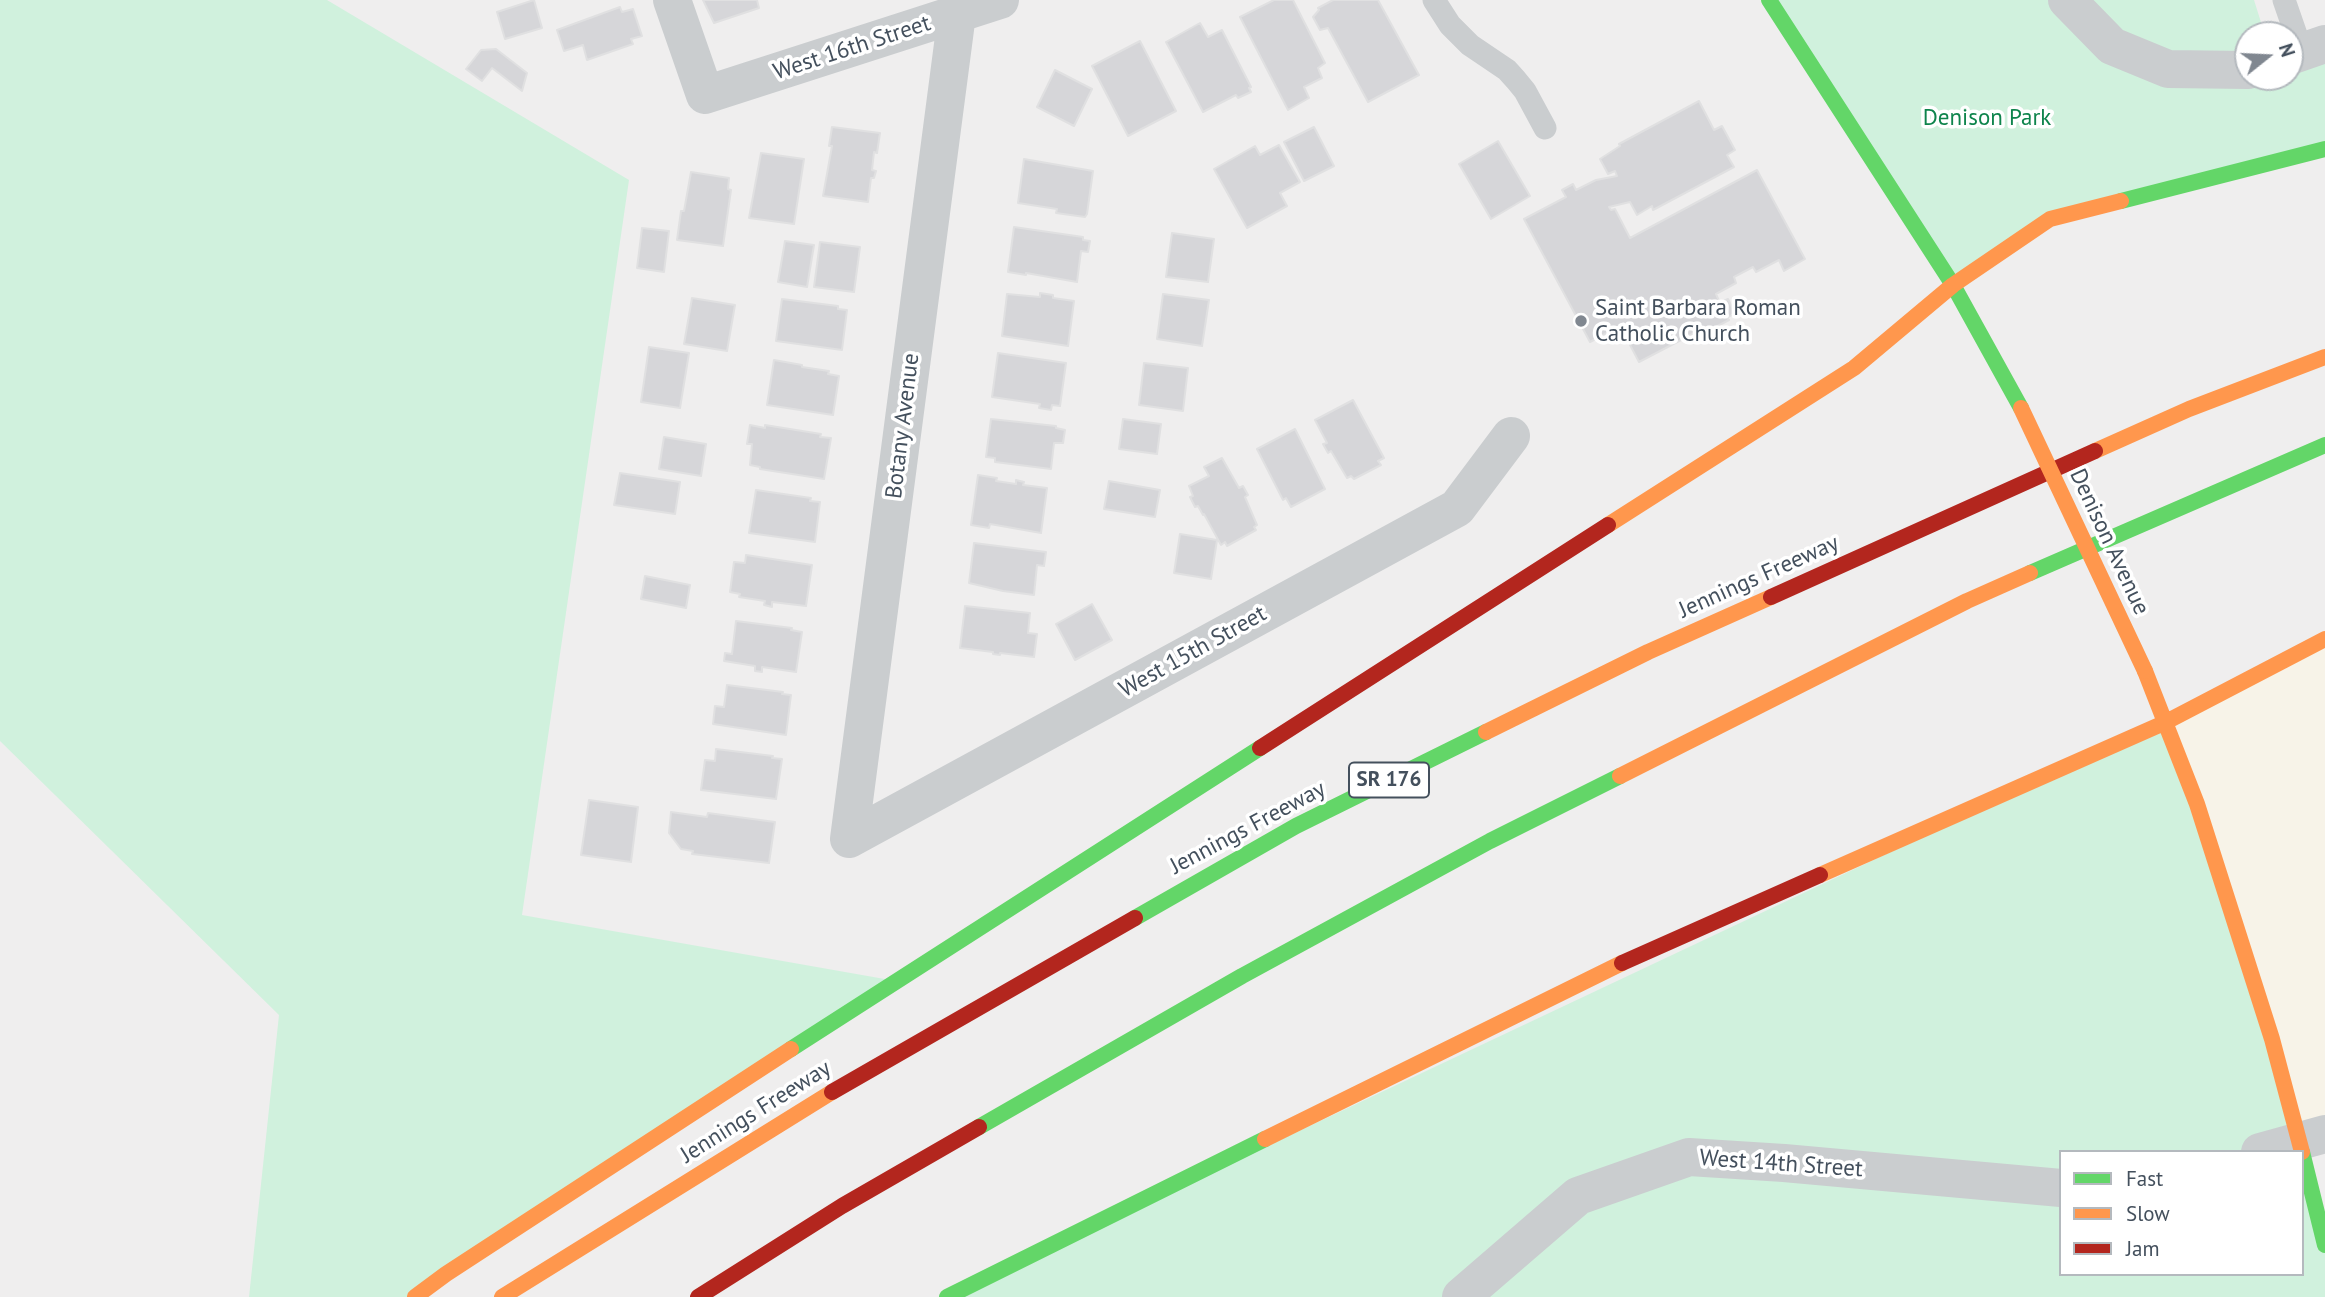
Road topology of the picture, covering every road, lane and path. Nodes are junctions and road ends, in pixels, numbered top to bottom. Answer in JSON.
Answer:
{"nodes":[{"id":1,"x":672,"y":0,"type":"edge"},
{"id":2,"x":1000,"y":0,"type":"edge"},
{"id":3,"x":1434,"y":0,"type":"edge"},
{"id":4,"x":1769,"y":0,"type":"edge"},
{"id":5,"x":2067,"y":0,"type":"edge"},
{"id":6,"x":2284,"y":0,"type":"edge"},
{"id":7,"x":957,"y":14,"type":"junction"},
{"id":8,"x":2306,"y":51,"type":"edge"},
{"id":9,"x":2234,"y":70,"type":"edge"},
{"id":10,"x":1545,"y":128,"type":"dead end"},
{"id":11,"x":2325,"y":149,"type":"edge"},
{"id":12,"x":1954,"y":285,"type":"junction"},
{"id":13,"x":2325,"y":357,"type":"edge"},
{"id":14,"x":1511,"y":436,"type":"dead end"},
{"id":15,"x":2325,"y":445,"type":"edge"},
{"id":16,"x":2325,"y":639,"type":"edge"},
{"id":17,"x":2164,"y":723,"type":"junction"},
{"id":18,"x":849,"y":839,"type":"joint"},
{"id":19,"x":2307,"y":1145,"type":"edge"},
{"id":20,"x":2273,"y":1150,"type":"edge"},
{"id":21,"x":2059,"y":1188,"type":"edge"},
{"id":22,"x":2325,"y":1245,"type":"edge"},
{"id":23,"x":415,"y":1297,"type":"edge"},
{"id":24,"x":502,"y":1297,"type":"edge"},
{"id":25,"x":698,"y":1297,"type":"edge"},
{"id":26,"x":947,"y":1297,"type":"edge"},
{"id":27,"x":1461,"y":1297,"type":"edge"}],
"edges":[{"from":1,"to":7,"type":"street","name":"West 16th Street"},
{"from":2,"to":7,"type":"street","name":"West 16th Street"},
{"from":3,"to":10,"type":"lane"},
{"from":4,"to":12,"type":"main road","name":"Denison Avenue"},
{"from":5,"to":9,"type":"street"},
{"from":6,"to":8,"type":"lane"},
{"from":7,"to":18,"type":"street","name":"Botany Avenue"},
{"from":11,"to":12,"type":"main road"},
{"from":12,"to":17,"type":"main road","name":"Denison Avenue","bridge":true},
{"from":12,"to":23,"type":"main road"},
{"from":13,"to":24,"type":"main road","name":"Jennings Freeway","number":"SR 176"},
{"from":14,"to":18,"type":"street","name":"West 15th Street"},
{"from":15,"to":25,"type":"main road"},
{"from":16,"to":17,"type":"main road"},
{"from":17,"to":19,"type":"main road","name":"Denison Avenue"},
{"from":17,"to":26,"type":"main road"},
{"from":19,"to":20,"type":"street"},
{"from":19,"to":22,"type":"main road","name":"Denison Avenue"},
{"from":21,"to":27,"type":"street","name":"West 14th Street"}]}
